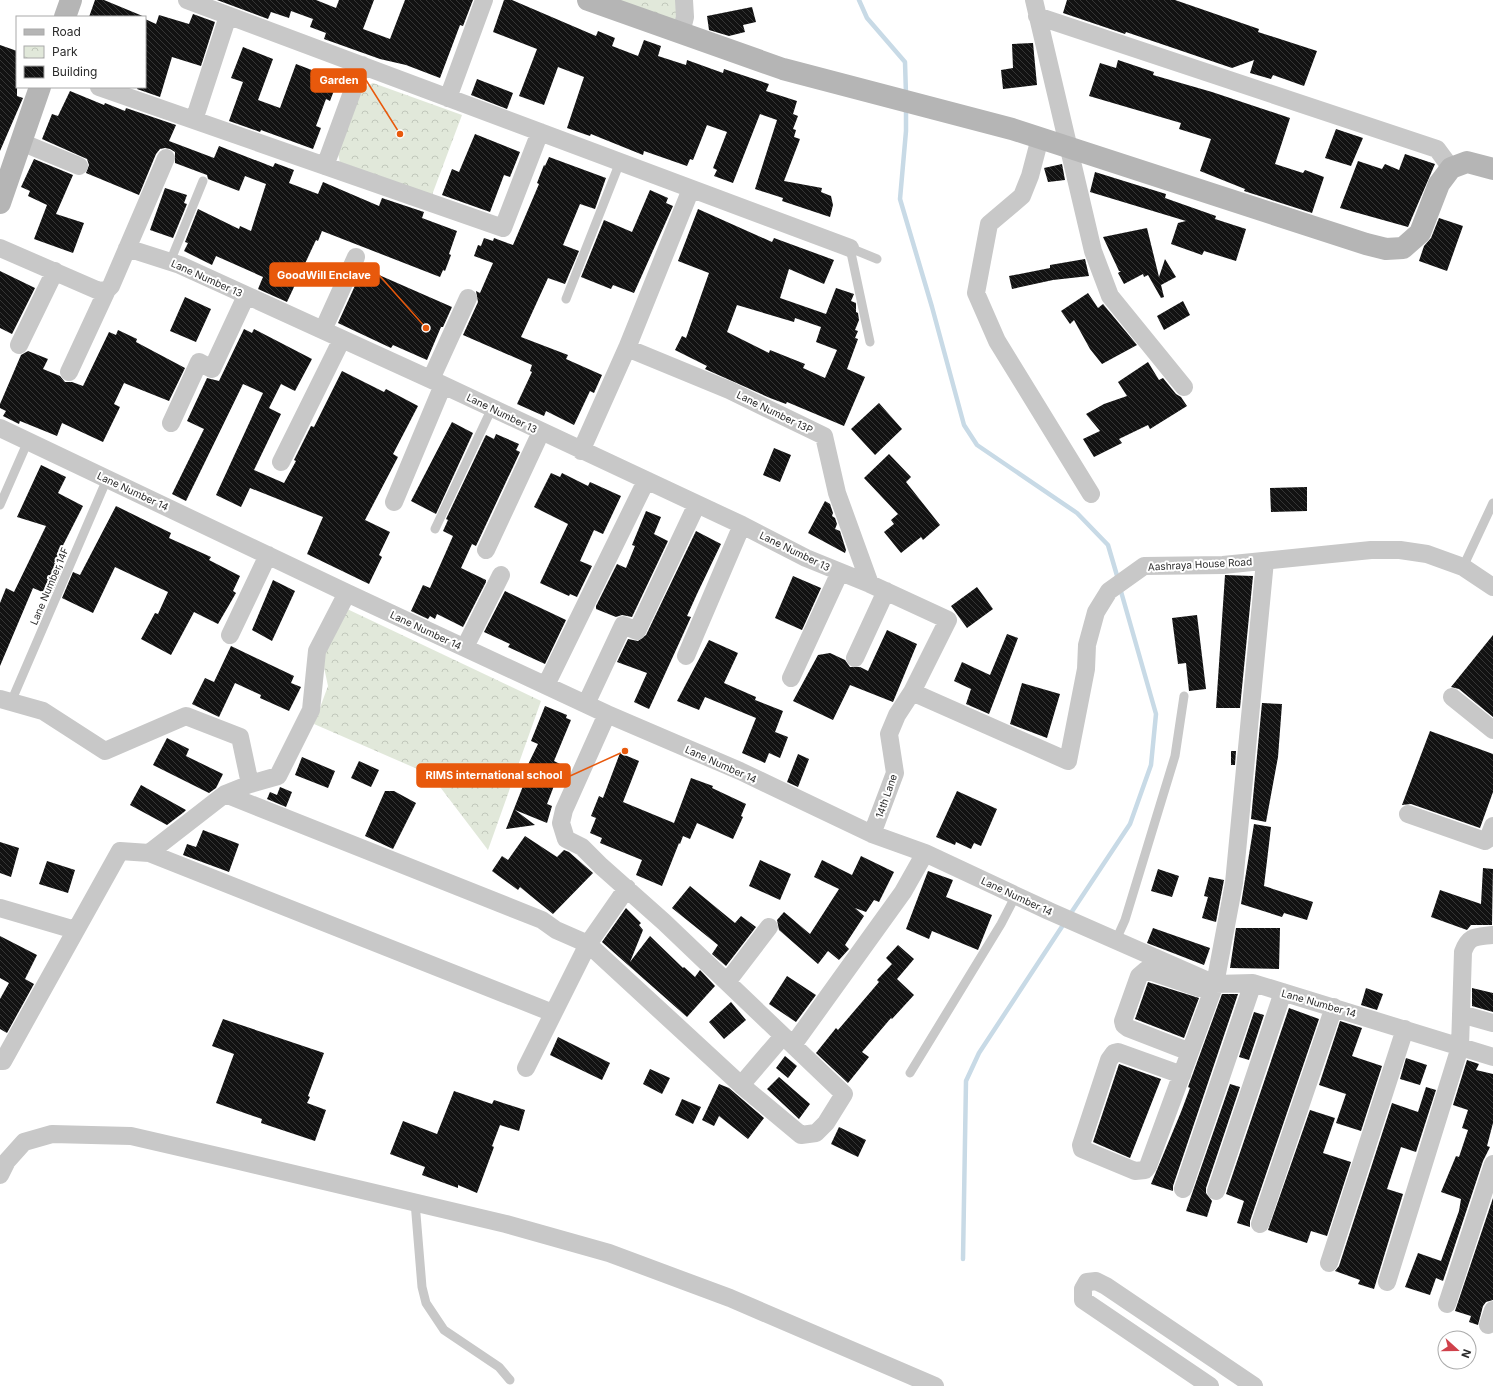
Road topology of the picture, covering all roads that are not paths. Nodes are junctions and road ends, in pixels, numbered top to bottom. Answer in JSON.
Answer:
{"nodes":[{"id":1,"x":71,"y":0,"type":"edge"},
{"id":2,"x":187,"y":0,"type":"edge"},
{"id":3,"x":484,"y":0,"type":"edge"},
{"id":4,"x":588,"y":0,"type":"edge"},
{"id":5,"x":684,"y":0,"type":"edge"},
{"id":6,"x":1036,"y":8,"type":"edge"},
{"id":7,"x":65,"y":16,"type":"edge"},
{"id":8,"x":228,"y":16,"type":"junction"},
{"id":9,"x":681,"y":33,"type":"junction"},
{"id":10,"x":362,"y":65,"type":"junction"},
{"id":11,"x":40,"y":88,"type":"edge"},
{"id":12,"x":102,"y":88,"type":"edge"},
{"id":13,"x":448,"y":98,"type":"junction"},
{"id":14,"x":194,"y":120,"type":"junction"},
{"id":15,"x":540,"y":132,"type":"junction"},
{"id":16,"x":1040,"y":138,"type":"junction"},
{"id":17,"x":21,"y":142,"type":"junction"},
{"id":18,"x":1068,"y":148,"type":"junction"},
{"id":19,"x":166,"y":158,"type":"dead end"},
{"id":20,"x":620,"y":162,"type":"junction"},
{"id":21,"x":79,"y":166,"type":"dead end"},
{"id":22,"x":325,"y":166,"type":"junction"},
{"id":23,"x":1491,"y":167,"type":"edge"},
{"id":24,"x":1451,"y":168,"type":"junction"},
{"id":25,"x":203,"y":181,"type":"dead end"},
{"id":26,"x":691,"y":189,"type":"junction"},
{"id":27,"x":0,"y":203,"type":"edge"},
{"id":28,"x":0,"y":248,"type":"edge"},
{"id":29,"x":127,"y":248,"type":"junction"},
{"id":30,"x":850,"y":248,"type":"junction"},
{"id":31,"x":356,"y":258,"type":"dead end"},
{"id":32,"x":877,"y":259,"type":"dead end"},
{"id":33,"x":170,"y":262,"type":"junction"},
{"id":34,"x":55,"y":271,"type":"junction"},
{"id":35,"x":107,"y":290,"type":"junction"},
{"id":36,"x":246,"y":296,"type":"junction"},
{"id":37,"x":468,"y":298,"type":"dead end"},
{"id":38,"x":566,"y":299,"type":"dead end"},
{"id":39,"x":323,"y":330,"type":"junction"},
{"id":40,"x":342,"y":339,"type":"junction"},
{"id":41,"x":870,"y":342,"type":"dead end"},
{"id":42,"x":19,"y":345,"type":"dead end"},
{"id":43,"x":627,"y":348,"type":"junction"},
{"id":44,"x":69,"y":372,"type":"dead end"},
{"id":45,"x":437,"y":382,"type":"junction"},
{"id":46,"x":1184,"y":387,"type":"dead end"},
{"id":47,"x":492,"y":408,"type":"junction"},
{"id":48,"x":171,"y":423,"type":"dead end"},
{"id":49,"x":0,"y":428,"type":"edge"},
{"id":50,"x":541,"y":432,"type":"junction"},
{"id":51,"x":28,"y":441,"type":"junction"},
{"id":52,"x":581,"y":451,"type":"junction"},
{"id":53,"x":281,"y":462,"type":"dead end"},
{"id":54,"x":107,"y":479,"type":"junction"},
{"id":55,"x":646,"y":481,"type":"junction"},
{"id":56,"x":1091,"y":494,"type":"dead end"},
{"id":57,"x":394,"y":502,"type":"dead end"},
{"id":58,"x":1493,"y":503,"type":"edge"},
{"id":59,"x":697,"y":504,"type":"junction"},
{"id":60,"x":0,"y":506,"type":"edge"},
{"id":61,"x":742,"y":525,"type":"junction"},
{"id":62,"x":435,"y":529,"type":"dead end"},
{"id":63,"x":486,"y":550,"type":"dead end"},
{"id":64,"x":268,"y":555,"type":"junction"},
{"id":65,"x":1265,"y":561,"type":"junction"},
{"id":66,"x":1463,"y":567,"type":"junction"},
{"id":67,"x":840,"y":572,"type":"junction"},
{"id":68,"x":501,"y":575,"type":"dead end"},
{"id":69,"x":1493,"y":587,"type":"edge"},
{"id":70,"x":878,"y":588,"type":"junction"},
{"id":71,"x":347,"y":593,"type":"junction"},
{"id":72,"x":230,"y":635,"type":"dead end"},
{"id":73,"x":465,"y":647,"type":"junction"},
{"id":74,"x":686,"y":656,"type":"dead end"},
{"id":75,"x":855,"y":658,"type":"dead end"},
{"id":76,"x":791,"y":678,"type":"dead end"},
{"id":77,"x":546,"y":685,"type":"junction"},
{"id":78,"x":912,"y":692,"type":"junction"},
{"id":79,"x":1184,"y":696,"type":"dead end"},
{"id":80,"x":1452,"y":697,"type":"dead end"},
{"id":81,"x":5,"y":701,"type":"edge"},
{"id":82,"x":586,"y":704,"type":"junction"},
{"id":83,"x":607,"y":714,"type":"junction"},
{"id":84,"x":1493,"y":730,"type":"edge"},
{"id":85,"x":250,"y":784,"type":"junction"},
{"id":86,"x":225,"y":794,"type":"junction"},
{"id":87,"x":1408,"y":814,"type":"dead end"},
{"id":88,"x":1493,"y":826,"type":"edge"},
{"id":89,"x":872,"y":834,"type":"junction"},
{"id":90,"x":149,"y":853,"type":"junction"},
{"id":91,"x":925,"y":853,"type":"junction"},
{"id":92,"x":627,"y":888,"type":"junction"},
{"id":93,"x":1016,"y":895,"type":"junction"},
{"id":94,"x":0,"y":908,"type":"edge"},
{"id":95,"x":769,"y":927,"type":"dead end"},
{"id":96,"x":75,"y":930,"type":"junction"},
{"id":97,"x":1493,"y":935,"type":"edge"},
{"id":98,"x":1109,"y":937,"type":"junction"},
{"id":99,"x":588,"y":944,"type":"junction"},
{"id":100,"x":727,"y":982,"type":"junction"},
{"id":101,"x":1253,"y":983,"type":"junction"},
{"id":102,"x":1214,"y":988,"type":"junction"},
{"id":103,"x":1283,"y":992,"type":"junction"},
{"id":104,"x":1334,"y":1007,"type":"junction"},
{"id":105,"x":553,"y":1013,"type":"junction"},
{"id":106,"x":1461,"y":1014,"type":"junction"},
{"id":107,"x":1493,"y":1023,"type":"edge"},
{"id":108,"x":1405,"y":1029,"type":"junction"},
{"id":109,"x":788,"y":1040,"type":"junction"},
{"id":110,"x":1460,"y":1047,"type":"junction"},
{"id":111,"x":1190,"y":1052,"type":"junction"},
{"id":112,"x":1493,"y":1057,"type":"edge"},
{"id":113,"x":0,"y":1061,"type":"edge"},
{"id":114,"x":526,"y":1068,"type":"dead end"},
{"id":115,"x":910,"y":1073,"type":"dead end"},
{"id":116,"x":1182,"y":1075,"type":"junction"},
{"id":117,"x":741,"y":1085,"type":"junction"},
{"id":118,"x":1493,"y":1164,"type":"edge"},
{"id":119,"x":0,"y":1175,"type":"edge"},
{"id":120,"x":1183,"y":1189,"type":"dead end"},
{"id":121,"x":1216,"y":1191,"type":"dead end"},
{"id":122,"x":416,"y":1202,"type":"junction"},
{"id":123,"x":1260,"y":1224,"type":"dead end"},
{"id":124,"x":1329,"y":1263,"type":"dead end"},
{"id":125,"x":1387,"y":1282,"type":"dead end"},
{"id":126,"x":1447,"y":1304,"type":"dead end"},
{"id":127,"x":510,"y":1380,"type":"dead end"},
{"id":128,"x":935,"y":1386,"type":"edge"},
{"id":129,"x":1210,"y":1386,"type":"edge"},
{"id":130,"x":1254,"y":1386,"type":"edge"}],
"edges":[{"from":1,"to":7,"type":"street"},
{"from":2,"to":8,"type":"street"},
{"from":3,"to":13,"type":"street"},
{"from":4,"to":9,"type":"street"},
{"from":5,"to":9,"type":"street"},
{"from":6,"to":18,"type":"street"},
{"from":6,"to":24,"type":"street"},
{"from":8,"to":10,"type":"street"},
{"from":8,"to":14,"type":"street"},
{"from":9,"to":16,"type":"street"},
{"from":10,"to":13,"type":"street"},
{"from":10,"to":22,"type":"street"},
{"from":11,"to":17,"type":"street"},
{"from":12,"to":14,"type":"street"},
{"from":13,"to":15,"type":"street"},
{"from":14,"to":22,"type":"street"},
{"from":15,"to":20,"type":"street"},
{"from":15,"to":22,"type":"street"},
{"from":16,"to":18,"type":"street"},
{"from":16,"to":56,"type":"street"},
{"from":17,"to":21,"type":"street"},
{"from":17,"to":27,"type":"street"},
{"from":18,"to":24,"type":"street"},
{"from":18,"to":46,"type":"street"},
{"from":19,"to":29,"type":"street"},
{"from":20,"to":26,"type":"street"},
{"from":20,"to":38,"type":"lane"},
{"from":23,"to":24,"type":"street"},
{"from":25,"to":33,"type":"lane"},
{"from":26,"to":30,"type":"street"},
{"from":26,"to":43,"type":"street"},
{"from":28,"to":34,"type":"street"},
{"from":29,"to":33,"type":"street","name":"Lane Number 13"},
{"from":29,"to":35,"type":"street"},
{"from":30,"to":32,"type":"lane"},
{"from":30,"to":41,"type":"lane"},
{"from":31,"to":39,"type":"street"},
{"from":33,"to":36,"type":"street","name":"Lane Number 13"},
{"from":34,"to":35,"type":"street"},
{"from":34,"to":42,"type":"street"},
{"from":35,"to":44,"type":"street"},
{"from":36,"to":39,"type":"street","name":"Lane Number 13"},
{"from":36,"to":48,"type":"street"},
{"from":37,"to":45,"type":"street"},
{"from":39,"to":40,"type":"street","name":"Lane Number 13"},
{"from":40,"to":45,"type":"street","name":"Lane Number 13"},
{"from":40,"to":53,"type":"street"},
{"from":43,"to":52,"type":"street"},
{"from":43,"to":70,"type":"street","name":"Lane Number 13P"},
{"from":45,"to":47,"type":"street","name":"Lane Number 13"},
{"from":45,"to":57,"type":"street"},
{"from":47,"to":50,"type":"street","name":"Lane Number 13"},
{"from":47,"to":62,"type":"lane"},
{"from":49,"to":51,"type":"street","name":"Lane Number 14"},
{"from":50,"to":52,"type":"street","name":"Lane Number 13"},
{"from":50,"to":63,"type":"street"},
{"from":51,"to":54,"type":"street","name":"Lane Number 14"},
{"from":51,"to":60,"type":"lane"},
{"from":52,"to":55,"type":"street","name":"Lane Number 13"},
{"from":54,"to":64,"type":"street","name":"Lane Number 14"},
{"from":54,"to":81,"type":"lane","name":"Lane Number 14F"},
{"from":55,"to":59,"type":"street","name":"Lane Number 13"},
{"from":55,"to":77,"type":"street"},
{"from":58,"to":66,"type":"lane"},
{"from":59,"to":61,"type":"street","name":"Lane Number 13"},
{"from":59,"to":82,"type":"street"},
{"from":61,"to":67,"type":"street","name":"Lane Number 13"},
{"from":61,"to":74,"type":"street"},
{"from":64,"to":71,"type":"street","name":"Lane Number 14"},
{"from":64,"to":72,"type":"street"},
{"from":65,"to":66,"type":"street","name":"Aashraya House Road"},
{"from":65,"to":78,"type":"street","name":"Aashraya House Road"},
{"from":65,"to":102,"type":"street"},
{"from":66,"to":69,"type":"street","name":"Aashraya House Road"},
{"from":67,"to":70,"type":"street","name":"Lane Number 13"},
{"from":67,"to":76,"type":"street"},
{"from":68,"to":73,"type":"street"},
{"from":70,"to":75,"type":"street"},
{"from":70,"to":78,"type":"street","name":"Lane Number 13"},
{"from":71,"to":73,"type":"street","name":"Lane Number 14"},
{"from":71,"to":85,"type":"street"},
{"from":73,"to":77,"type":"street","name":"Lane Number 14"},
{"from":77,"to":82,"type":"street","name":"Lane Number 14"},
{"from":78,"to":89,"type":"street","name":"14th Lane"},
{"from":79,"to":98,"type":"lane"},
{"from":80,"to":84,"type":"street"},
{"from":81,"to":85,"type":"street"},
{"from":82,"to":83,"type":"street","name":"Lane Number 14"},
{"from":83,"to":89,"type":"street","name":"Lane Number 14"},
{"from":83,"to":92,"type":"street"},
{"from":85,"to":86,"type":"street"},
{"from":86,"to":90,"type":"street"},
{"from":86,"to":99,"type":"street"},
{"from":87,"to":88,"type":"street"},
{"from":89,"to":91,"type":"street","name":"Lane Number 14"},
{"from":90,"to":96,"type":"street"},
{"from":90,"to":105,"type":"street"},
{"from":91,"to":93,"type":"street","name":"Lane Number 14"},
{"from":91,"to":109,"type":"street"},
{"from":92,"to":99,"type":"street"},
{"from":92,"to":100,"type":"street"},
{"from":93,"to":98,"type":"street","name":"Lane Number 14"},
{"from":93,"to":115,"type":"lane"},
{"from":94,"to":96,"type":"street"},
{"from":95,"to":100,"type":"street"},
{"from":96,"to":113,"type":"street"},
{"from":97,"to":106,"type":"street"},
{"from":98,"to":102,"type":"street","name":"Lane Number 14"},
{"from":99,"to":105,"type":"street"},
{"from":99,"to":117,"type":"street"},
{"from":100,"to":109,"type":"street"},
{"from":101,"to":102,"type":"street","name":"Lane Number 14"},
{"from":101,"to":103,"type":"street","name":"Lane Number 14"},
{"from":101,"to":120,"type":"street"},
{"from":102,"to":111,"type":"street"},
{"from":102,"to":111,"type":"street"},
{"from":103,"to":104,"type":"street","name":"Lane Number 14"},
{"from":103,"to":121,"type":"street"},
{"from":104,"to":108,"type":"street","name":"Lane Number 14"},
{"from":104,"to":123,"type":"street"},
{"from":105,"to":114,"type":"street"},
{"from":106,"to":107,"type":"street"},
{"from":106,"to":110,"type":"street"},
{"from":108,"to":110,"type":"street","name":"Lane Number 14"},
{"from":108,"to":124,"type":"street"},
{"from":109,"to":117,"type":"street"},
{"from":109,"to":117,"type":"street"},
{"from":110,"to":112,"type":"street","name":"Lane Number 14"},
{"from":110,"to":125,"type":"street"},
{"from":111,"to":116,"type":"street"},
{"from":116,"to":116,"type":"street"},
{"from":118,"to":126,"type":"street"},
{"from":119,"to":122,"type":"street"},
{"from":122,"to":127,"type":"lane"},
{"from":122,"to":128,"type":"street"},
{"from":129,"to":130,"type":"street"}]}
